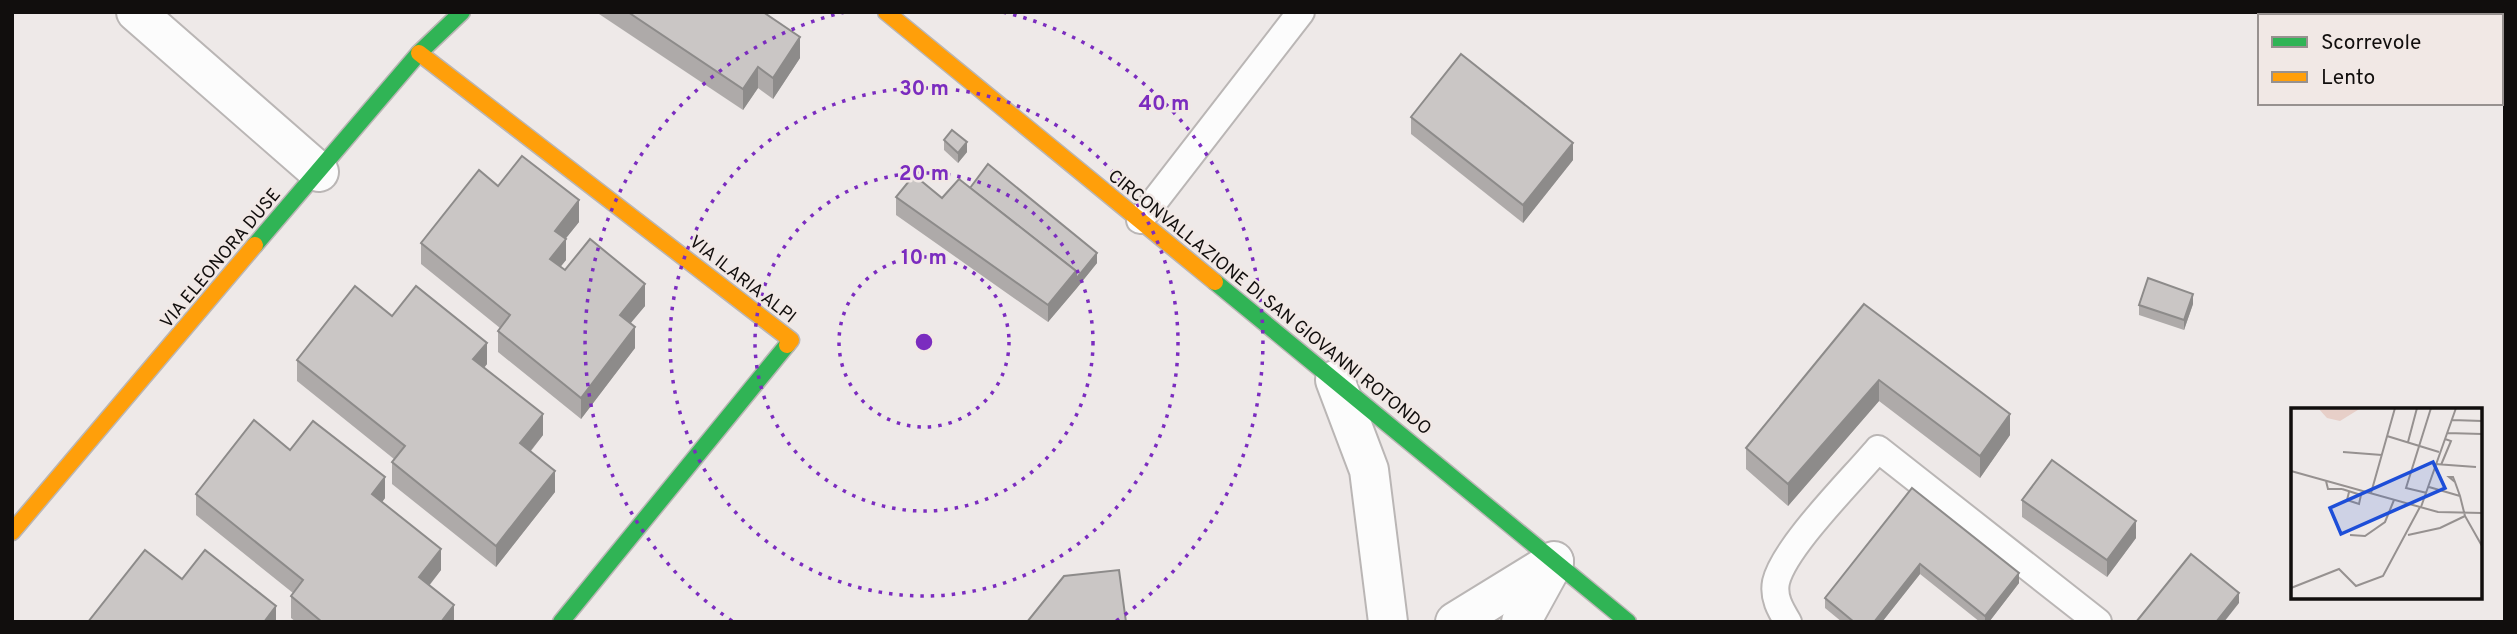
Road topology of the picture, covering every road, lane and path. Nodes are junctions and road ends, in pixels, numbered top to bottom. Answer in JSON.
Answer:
{"nodes":[{"id":1,"x":136,"y":12,"type":"edge"},
{"id":2,"x":462,"y":12,"type":"edge"},
{"id":3,"x":886,"y":12,"type":"edge"},
{"id":4,"x":1301,"y":12,"type":"edge"},
{"id":5,"x":419,"y":53,"type":"junction"},
{"id":6,"x":319,"y":172,"type":"junction"},
{"id":7,"x":1140,"y":220,"type":"junction"},
{"id":8,"x":1335,"y":380,"type":"junction"},
{"id":9,"x":12,"y":532,"type":"edge"},
{"id":10,"x":1554,"y":561,"type":"junction"},
{"id":11,"x":561,"y":622,"type":"edge"},
{"id":12,"x":1388,"y":622,"type":"edge"},
{"id":13,"x":1455,"y":622,"type":"edge"},
{"id":14,"x":1521,"y":622,"type":"edge"},
{"id":15,"x":1628,"y":622,"type":"edge"},
{"id":16,"x":1788,"y":622,"type":"edge"},
{"id":17,"x":2098,"y":622,"type":"edge"}],
"edges":[{"from":1,"to":6,"type":"street"},
{"from":2,"to":5,"type":"street","name":"VIA ELEONORA DUSE"},
{"from":3,"to":7,"type":"street","name":"CIRCONVALLAZIONE DI SAN GIOVANNI ROTONDO"},
{"from":4,"to":7,"type":"lane"},
{"from":5,"to":6,"type":"street","name":"VIA ELEONORA DUSE"},
{"from":5,"to":11,"type":"street","name":"VIA ILARIA ALPI"},
{"from":6,"to":9,"type":"street","name":"VIA ELEONORA DUSE"},
{"from":7,"to":8,"type":"street","name":"CIRCONVALLAZIONE DI SAN GIOVANNI ROTONDO"},
{"from":8,"to":10,"type":"street","name":"CIRCONVALLAZIONE DI SAN GIOVANNI ROTONDO"},
{"from":8,"to":12,"type":"street"},
{"from":10,"to":13,"type":"street"},
{"from":10,"to":14,"type":"street"},
{"from":10,"to":15,"type":"street","name":"CIRCONVALLAZIONE DI SAN GIOVANNI ROTONDO"},
{"from":16,"to":17,"type":"lane"}]}
